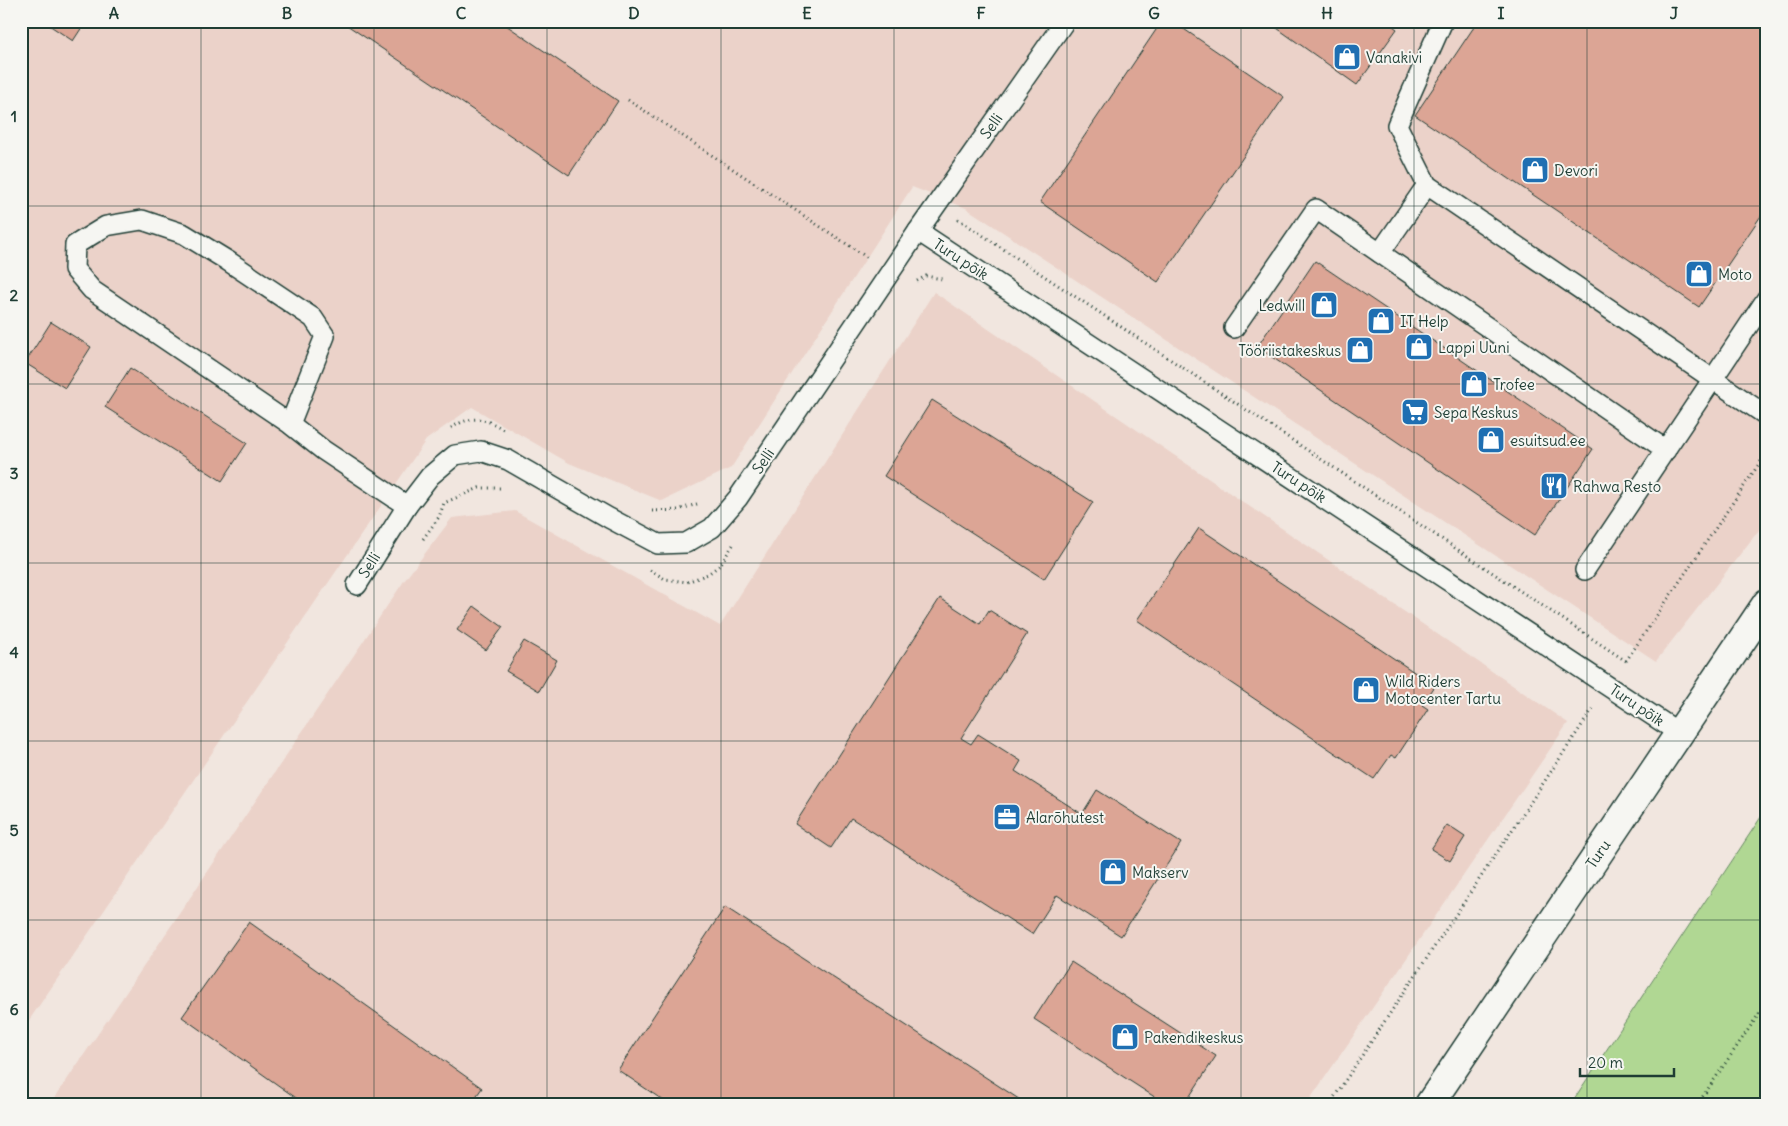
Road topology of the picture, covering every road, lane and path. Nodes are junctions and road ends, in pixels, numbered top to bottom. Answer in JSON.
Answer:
{"nodes":[{"id":1,"x":1065,"y":21,"type":"edge"},
{"id":2,"x":1443,"y":21,"type":"edge"},
{"id":3,"x":628,"y":100,"type":"dead end"},
{"id":4,"x":1427,"y":185,"type":"junction"},
{"id":5,"x":936,"y":205,"type":"junction"},
{"id":6,"x":918,"y":231,"type":"junction"},
{"id":7,"x":1380,"y":253,"type":"junction"},
{"id":8,"x":871,"y":260,"type":"dead end"},
{"id":9,"x":947,"y":280,"type":"dead end"},
{"id":10,"x":909,"y":285,"type":"dead end"},
{"id":11,"x":1767,"y":298,"type":"edge"},
{"id":12,"x":1234,"y":328,"type":"dead end"},
{"id":13,"x":1712,"y":379,"type":"junction"},
{"id":14,"x":1767,"y":416,"type":"edge"},
{"id":15,"x":290,"y":424,"type":"junction"},
{"id":16,"x":448,"y":430,"type":"dead end"},
{"id":17,"x":513,"y":435,"type":"dead end"},
{"id":18,"x":1666,"y":450,"type":"junction"},
{"id":19,"x":1767,"y":452,"type":"edge"},
{"id":20,"x":511,"y":490,"type":"dead end"},
{"id":21,"x":704,"y":502,"type":"dead end"},
{"id":22,"x":407,"y":506,"type":"junction"},
{"id":23,"x":646,"y":510,"type":"dead end"},
{"id":24,"x":423,"y":539,"type":"dead end"},
{"id":25,"x":736,"y":540,"type":"dead end"},
{"id":26,"x":648,"y":569,"type":"dead end"},
{"id":27,"x":1585,"y":570,"type":"dead end"},
{"id":28,"x":357,"y":584,"type":"dead end"},
{"id":29,"x":1767,"y":603,"type":"edge"},
{"id":30,"x":1626,"y":660,"type":"junction"},
{"id":31,"x":1608,"y":686,"type":"junction"},
{"id":32,"x":1586,"y":702,"type":"dead end"},
{"id":33,"x":1594,"y":708,"type":"junction"},
{"id":34,"x":1679,"y":733,"type":"junction"},
{"id":35,"x":1767,"y":1002,"type":"edge"},
{"id":36,"x":1329,"y":1105,"type":"edge"},
{"id":37,"x":1429,"y":1105,"type":"edge"},
{"id":38,"x":1697,"y":1105,"type":"edge"}],
"edges":[{"from":1,"to":5,"type":"lane","name":"Selli"},
{"from":2,"to":4,"type":"lane"},
{"from":3,"to":8,"type":"path"},
{"from":4,"to":7,"type":"lane"},
{"from":4,"to":13,"type":"lane"},
{"from":5,"to":6,"type":"lane","name":"Selli"},
{"from":5,"to":30,"type":"path"},
{"from":6,"to":22,"type":"lane","name":"Selli"},
{"from":6,"to":31,"type":"lane","name":"Turu põik"},
{"from":7,"to":12,"type":"lane"},
{"from":7,"to":18,"type":"lane"},
{"from":9,"to":10,"type":"path"},
{"from":11,"to":13,"type":"lane"},
{"from":13,"to":14,"type":"lane"},
{"from":13,"to":18,"type":"lane"},
{"from":15,"to":15,"type":"lane"},
{"from":15,"to":22,"type":"lane"},
{"from":16,"to":17,"type":"path"},
{"from":18,"to":27,"type":"lane"},
{"from":19,"to":30,"type":"path"},
{"from":20,"to":24,"type":"path"},
{"from":21,"to":23,"type":"path"},
{"from":22,"to":28,"type":"lane","name":"Selli"},
{"from":25,"to":26,"type":"path"},
{"from":29,"to":34,"type":"main road","name":"Turu"},
{"from":30,"to":31,"type":"path"},
{"from":31,"to":33,"type":"path"},
{"from":31,"to":34,"type":"lane","name":"Turu põik"},
{"from":32,"to":33,"type":"path"},
{"from":33,"to":36,"type":"path"},
{"from":34,"to":37,"type":"main road","name":"Turu"},
{"from":35,"to":38,"type":"path"}]}
